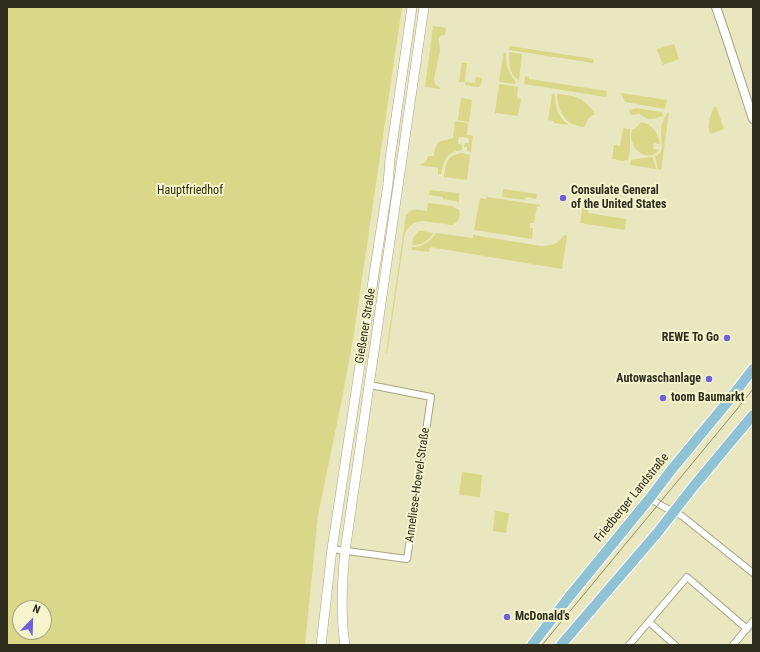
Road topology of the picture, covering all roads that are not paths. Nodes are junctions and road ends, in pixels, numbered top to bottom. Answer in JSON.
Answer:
{"nodes":[{"id":1,"x":412,"y":7,"type":"edge"},
{"id":2,"x":424,"y":7,"type":"edge"},
{"id":3,"x":716,"y":7,"type":"edge"},
{"id":4,"x":753,"y":119,"type":"edge"},
{"id":5,"x":753,"y":369,"type":"edge"},
{"id":6,"x":370,"y":385,"type":"junction"},
{"id":7,"x":753,"y":415,"type":"edge"},
{"id":8,"x":650,"y":498,"type":"junction"},
{"id":9,"x":674,"y":512,"type":"junction"},
{"id":10,"x":332,"y":549,"type":"junction"},
{"id":11,"x":345,"y":551,"type":"junction"},
{"id":12,"x":753,"y":573,"type":"edge"},
{"id":13,"x":649,"y":622,"type":"junction"},
{"id":14,"x":752,"y":623,"type":"edge"},
{"id":15,"x":747,"y":628,"type":"junction"},
{"id":16,"x":321,"y":645,"type":"edge"},
{"id":17,"x":345,"y":645,"type":"edge"},
{"id":18,"x":532,"y":645,"type":"edge"},
{"id":19,"x":561,"y":645,"type":"edge"},
{"id":20,"x":629,"y":645,"type":"edge"},
{"id":21,"x":675,"y":645,"type":"edge"},
{"id":22,"x":732,"y":645,"type":"edge"}],
"edges":[{"from":1,"to":10,"type":"main road","name":"Gießener Straße"},
{"from":2,"to":6,"type":"main road","name":"Gießener Straße"},
{"from":3,"to":4,"type":"street"},
{"from":5,"to":8,"type":"main road","name":"Friedberger Landstraße"},
{"from":6,"to":11,"type":"main road","name":"Gießener Straße"},
{"from":6,"to":11,"type":"street","name":"Anneliese-Hoevel-Straße"},
{"from":7,"to":9,"type":"main road"},
{"from":8,"to":9,"type":"street"},
{"from":8,"to":18,"type":"main road","name":"Friedberger Landstraße"},
{"from":9,"to":12,"type":"street"},
{"from":9,"to":19,"type":"main road"},
{"from":10,"to":11,"type":"street","name":"Anneliese-Hoevel-Straße"},
{"from":10,"to":16,"type":"main road","name":"Gießener Straße"},
{"from":11,"to":17,"type":"main road","name":"Gießener Straße"},
{"from":13,"to":15,"type":"street"},
{"from":13,"to":20,"type":"street"},
{"from":13,"to":21,"type":"street"},
{"from":14,"to":15,"type":"street"},
{"from":15,"to":22,"type":"street"}]}
